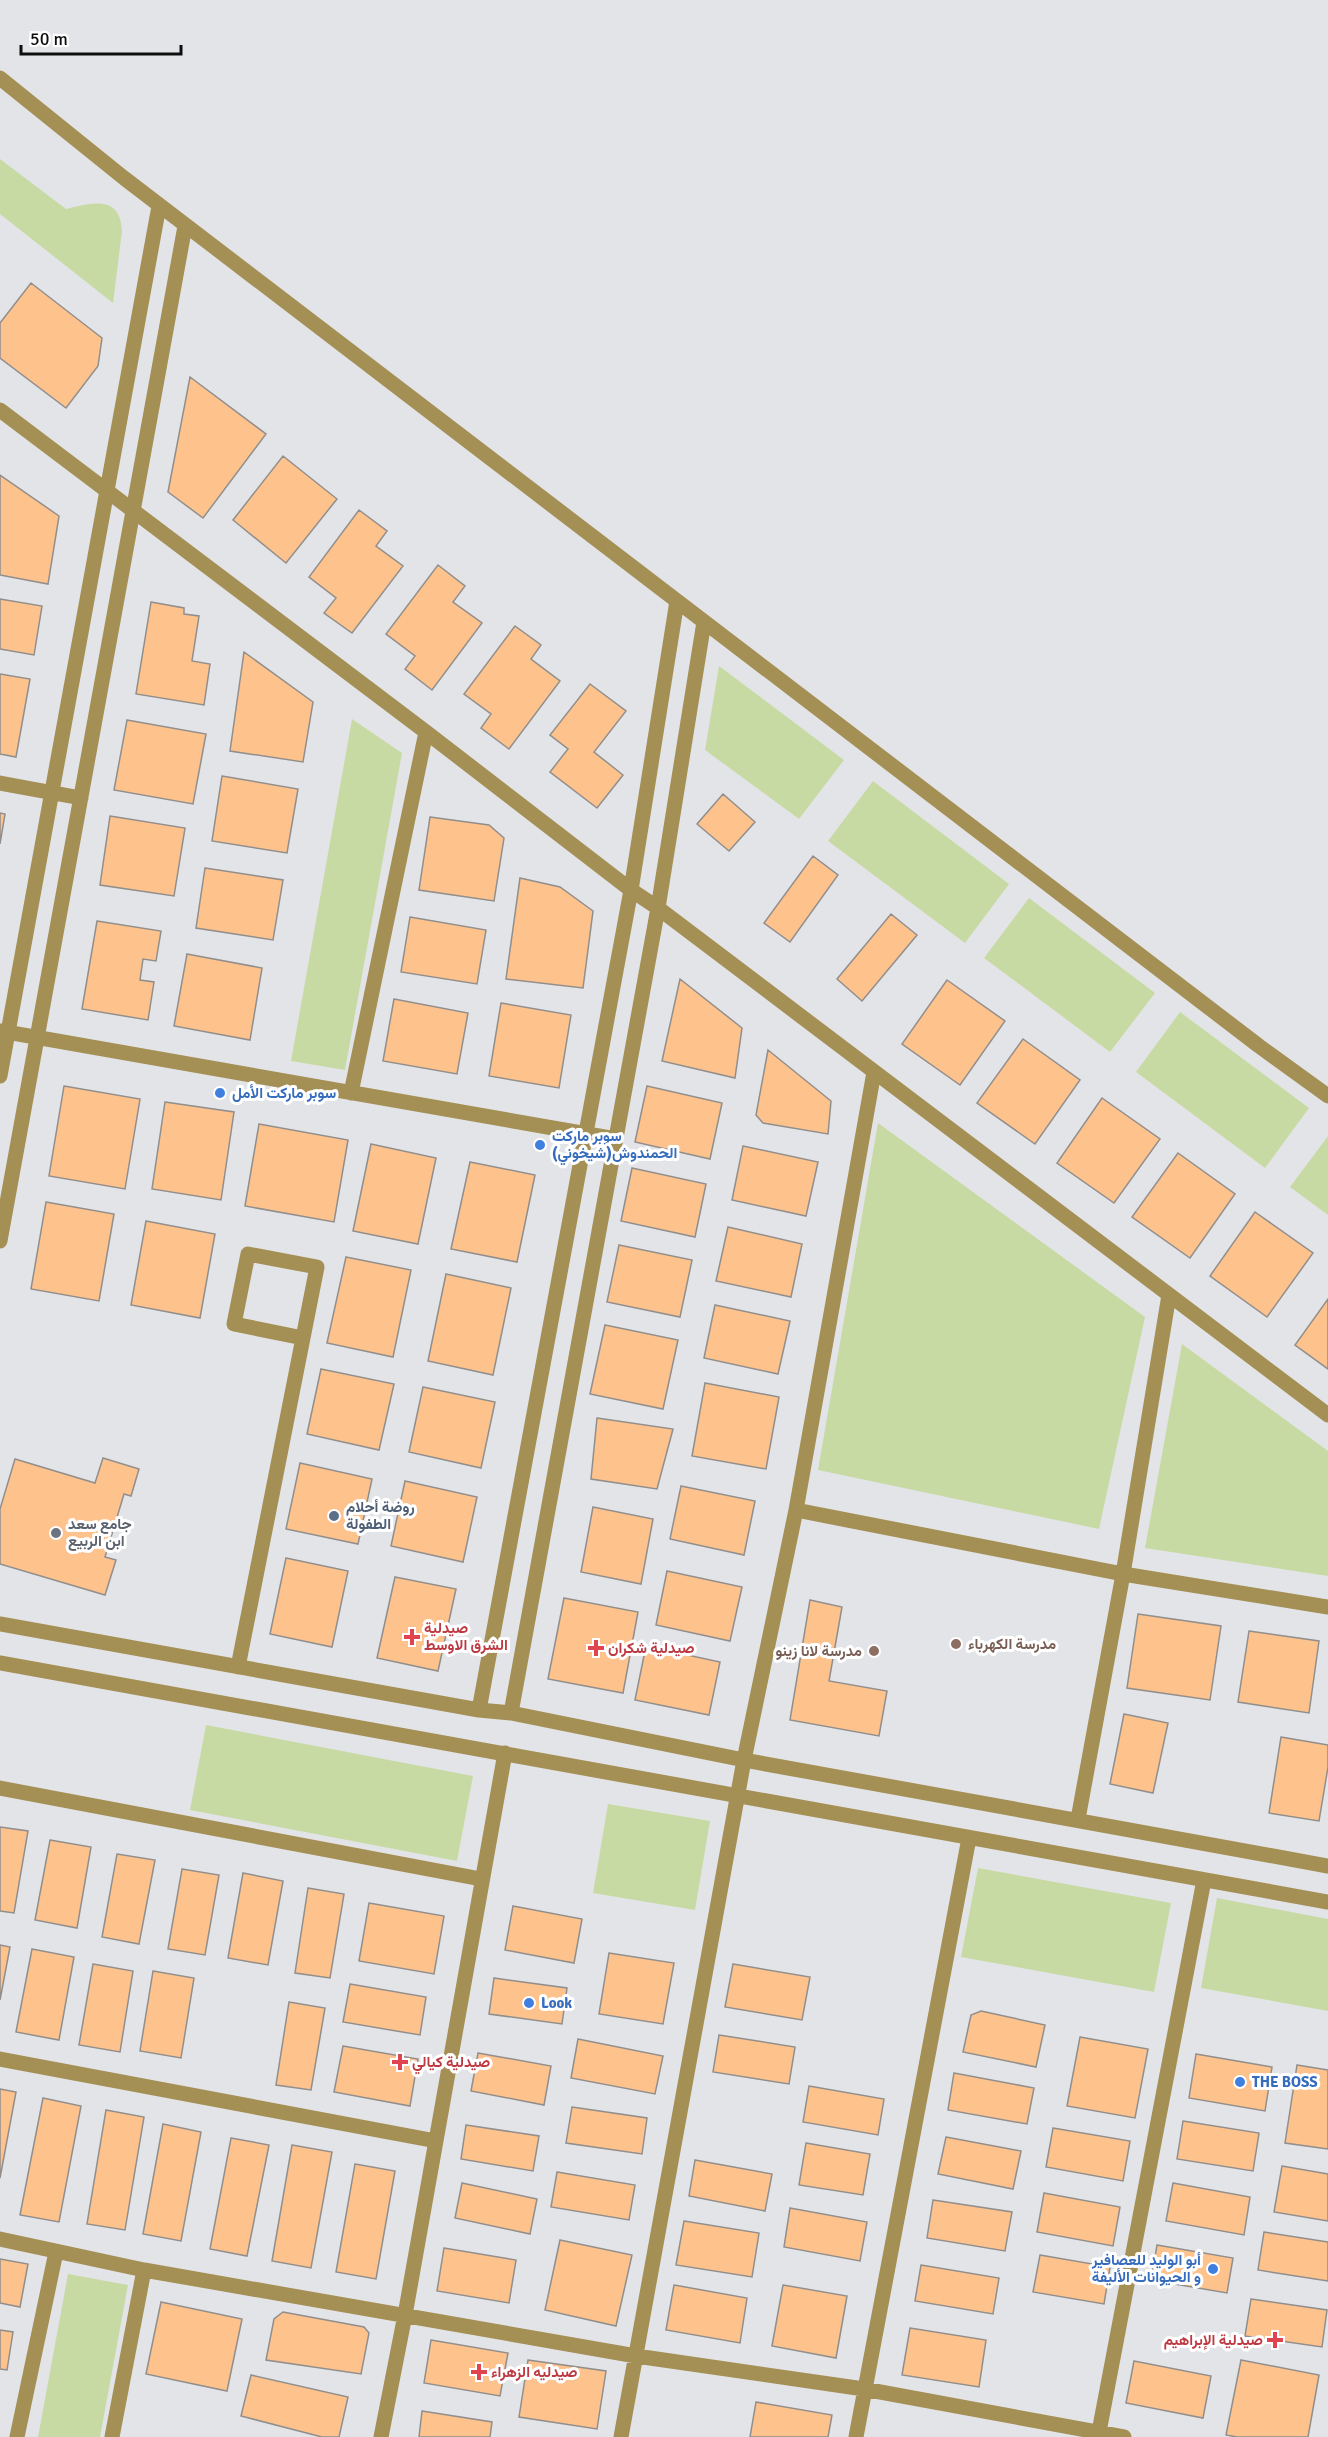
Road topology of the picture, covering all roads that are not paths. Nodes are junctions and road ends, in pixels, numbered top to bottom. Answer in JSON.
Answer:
{"nodes":[{"id":1,"x":0,"y":78,"type":"edge"},
{"id":2,"x":159,"y":206,"type":"junction"},
{"id":3,"x":185,"y":226,"type":"junction"},
{"id":4,"x":0,"y":410,"type":"edge"},
{"id":5,"x":107,"y":492,"type":"junction"},
{"id":6,"x":133,"y":511,"type":"junction"},
{"id":7,"x":677,"y":602,"type":"junction"},
{"id":8,"x":704,"y":622,"type":"junction"},
{"id":9,"x":426,"y":732,"type":"junction"},
{"id":10,"x":0,"y":783,"type":"edge"},
{"id":11,"x":52,"y":793,"type":"junction"},
{"id":12,"x":81,"y":798,"type":"junction"},
{"id":13,"x":631,"y":890,"type":"junction"},
{"id":14,"x":658,"y":908,"type":"junction"},
{"id":15,"x":4,"y":1031,"type":"edge"},
{"id":16,"x":37,"y":1037,"type":"junction"},
{"id":17,"x":874,"y":1072,"type":"junction"},
{"id":18,"x":0,"y":1076,"type":"edge"},
{"id":19,"x":351,"y":1093,"type":"junction"},
{"id":20,"x":1328,"y":1095,"type":"edge"},
{"id":21,"x":585,"y":1134,"type":"junction"},
{"id":22,"x":616,"y":1139,"type":"junction"},
{"id":23,"x":0,"y":1241,"type":"edge"},
{"id":24,"x":1169,"y":1295,"type":"junction"},
{"id":25,"x":303,"y":1338,"type":"junction"},
{"id":26,"x":1328,"y":1415,"type":"edge"},
{"id":27,"x":796,"y":1510,"type":"junction"},
{"id":28,"x":1124,"y":1574,"type":"junction"},
{"id":29,"x":1328,"y":1607,"type":"edge"},
{"id":30,"x":0,"y":1624,"type":"edge"},
{"id":31,"x":0,"y":1663,"type":"edge"},
{"id":32,"x":238,"y":1667,"type":"junction"},
{"id":33,"x":479,"y":1710,"type":"junction"},
{"id":34,"x":511,"y":1713,"type":"junction"},
{"id":35,"x":505,"y":1753,"type":"junction"},
{"id":36,"x":744,"y":1760,"type":"junction"},
{"id":37,"x":0,"y":1788,"type":"edge"},
{"id":38,"x":738,"y":1795,"type":"junction"},
{"id":39,"x":1078,"y":1819,"type":"junction"},
{"id":40,"x":969,"y":1838,"type":"junction"},
{"id":41,"x":1328,"y":1866,"type":"edge"},
{"id":42,"x":482,"y":1879,"type":"junction"},
{"id":43,"x":1204,"y":1880,"type":"junction"},
{"id":44,"x":1328,"y":1902,"type":"edge"},
{"id":45,"x":0,"y":2059,"type":"edge"},
{"id":46,"x":436,"y":2141,"type":"junction"},
{"id":47,"x":0,"y":2239,"type":"edge"},
{"id":48,"x":56,"y":2252,"type":"junction"},
{"id":49,"x":144,"y":2270,"type":"junction"},
{"id":50,"x":405,"y":2315,"type":"junction"},
{"id":51,"x":636,"y":2356,"type":"junction"},
{"id":52,"x":864,"y":2389,"type":"junction"},
{"id":53,"x":1099,"y":2435,"type":"edge"},
{"id":54,"x":17,"y":2437,"type":"edge"},
{"id":55,"x":112,"y":2437,"type":"edge"},
{"id":56,"x":381,"y":2437,"type":"edge"},
{"id":57,"x":621,"y":2437,"type":"edge"},
{"id":58,"x":856,"y":2437,"type":"edge"},
{"id":59,"x":1124,"y":2437,"type":"edge"}],
"edges":[{"from":1,"to":2,"type":"street"},
{"from":2,"to":3,"type":"street"},
{"from":2,"to":5,"type":"street"},
{"from":3,"to":6,"type":"street"},
{"from":3,"to":7,"type":"street"},
{"from":4,"to":5,"type":"street"},
{"from":5,"to":6,"type":"street"},
{"from":5,"to":11,"type":"street"},
{"from":6,"to":9,"type":"street"},
{"from":6,"to":12,"type":"street"},
{"from":7,"to":8,"type":"street"},
{"from":7,"to":13,"type":"street"},
{"from":8,"to":14,"type":"street"},
{"from":8,"to":20,"type":"street"},
{"from":9,"to":13,"type":"street"},
{"from":9,"to":19,"type":"street"},
{"from":10,"to":11,"type":"street"},
{"from":11,"to":12,"type":"street"},
{"from":11,"to":15,"type":"street"},
{"from":12,"to":16,"type":"street"},
{"from":13,"to":14,"type":"street"},
{"from":13,"to":21,"type":"street"},
{"from":14,"to":17,"type":"street"},
{"from":14,"to":22,"type":"street"},
{"from":15,"to":16,"type":"street"},
{"from":15,"to":18,"type":"street"},
{"from":16,"to":19,"type":"street"},
{"from":16,"to":23,"type":"street"},
{"from":17,"to":24,"type":"street"},
{"from":17,"to":27,"type":"street"},
{"from":19,"to":21,"type":"street"},
{"from":21,"to":22,"type":"street"},
{"from":21,"to":33,"type":"street"},
{"from":22,"to":34,"type":"street"},
{"from":24,"to":26,"type":"street"},
{"from":24,"to":28,"type":"street"},
{"from":25,"to":25,"type":"street"},
{"from":25,"to":32,"type":"street"},
{"from":27,"to":28,"type":"street"},
{"from":27,"to":36,"type":"street"},
{"from":28,"to":29,"type":"street"},
{"from":28,"to":39,"type":"street"},
{"from":30,"to":32,"type":"street"},
{"from":31,"to":35,"type":"street"},
{"from":32,"to":33,"type":"street"},
{"from":33,"to":34,"type":"street"},
{"from":34,"to":36,"type":"street"},
{"from":35,"to":38,"type":"street"},
{"from":35,"to":42,"type":"street"},
{"from":36,"to":38,"type":"street"},
{"from":36,"to":39,"type":"street"},
{"from":37,"to":42,"type":"street"},
{"from":38,"to":40,"type":"street"},
{"from":38,"to":51,"type":"street"},
{"from":39,"to":41,"type":"street"},
{"from":40,"to":43,"type":"street"},
{"from":40,"to":52,"type":"street"},
{"from":42,"to":46,"type":"street"},
{"from":43,"to":44,"type":"street"},
{"from":43,"to":53,"type":"street"},
{"from":45,"to":46,"type":"street"},
{"from":46,"to":50,"type":"street"},
{"from":47,"to":48,"type":"street"},
{"from":48,"to":49,"type":"street"},
{"from":48,"to":54,"type":"street"},
{"from":49,"to":50,"type":"street"},
{"from":49,"to":55,"type":"street"},
{"from":50,"to":51,"type":"street"},
{"from":50,"to":56,"type":"street"},
{"from":51,"to":52,"type":"street"},
{"from":51,"to":57,"type":"street"},
{"from":52,"to":53,"type":"street"},
{"from":52,"to":58,"type":"street"},
{"from":53,"to":59,"type":"street"}]}
